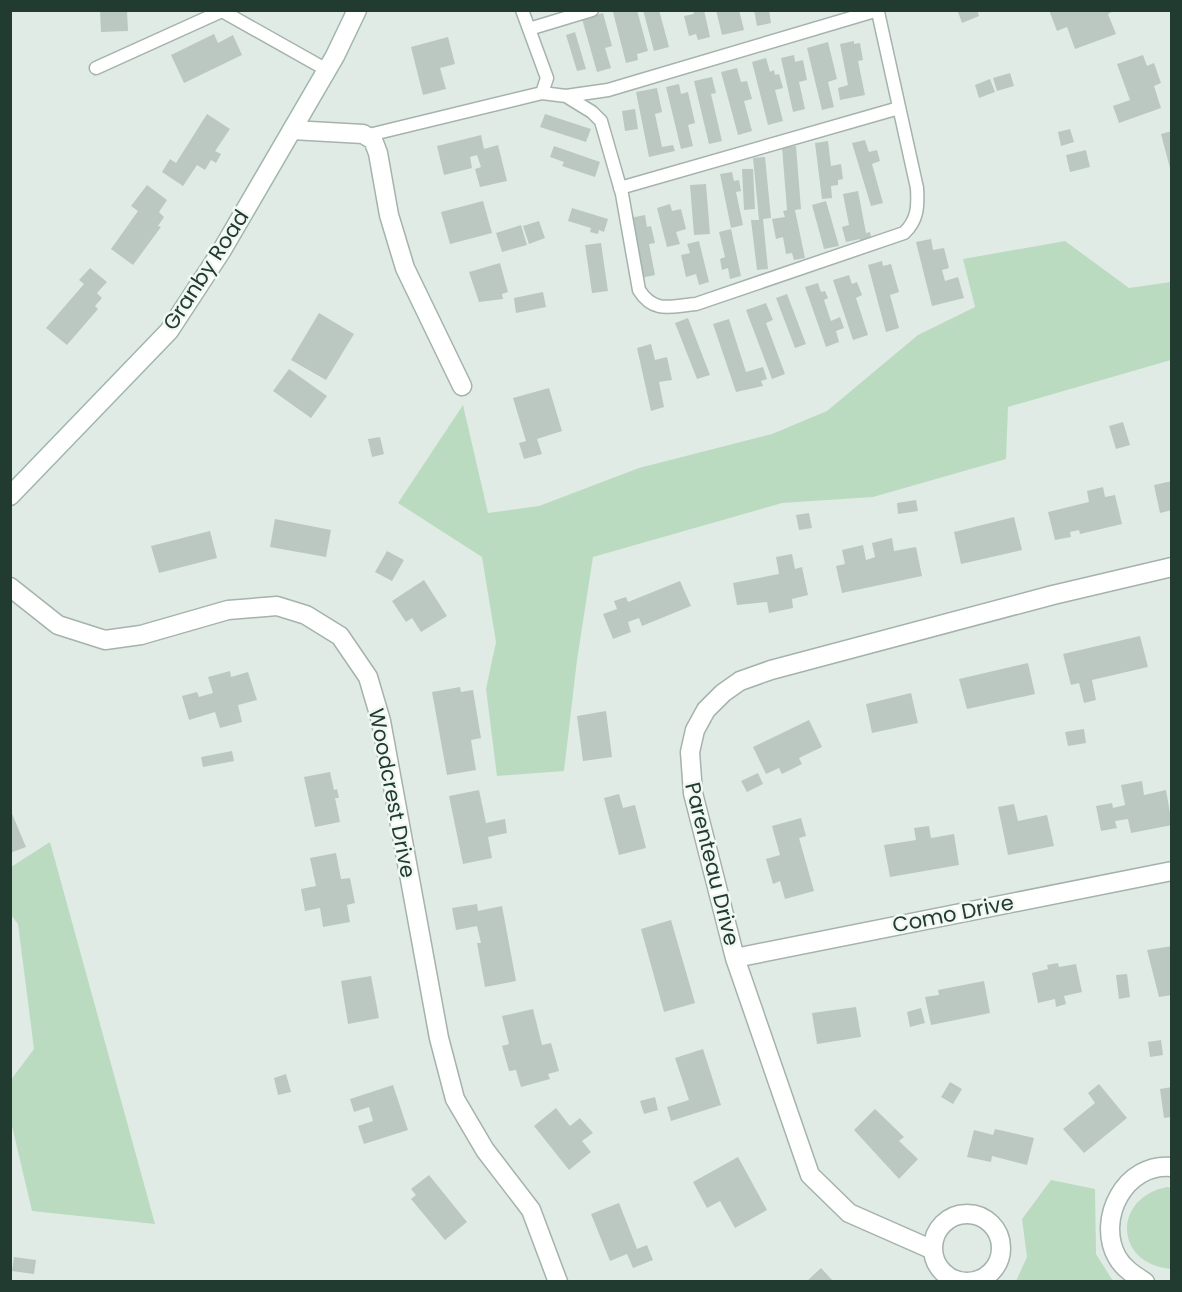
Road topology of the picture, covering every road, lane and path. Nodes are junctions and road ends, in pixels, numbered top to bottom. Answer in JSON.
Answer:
{"nodes":[{"id":1,"x":357,"y":10,"type":"edge"},
{"id":2,"x":522,"y":10,"type":"edge"},
{"id":3,"x":592,"y":10,"type":"edge"},
{"id":4,"x":878,"y":11,"type":"edge"},
{"id":5,"x":529,"y":29,"type":"junction"},
{"id":6,"x":96,"y":68,"type":"dead end"},
{"id":7,"x":327,"y":70,"type":"junction"},
{"id":8,"x":542,"y":93,"type":"junction"},
{"id":9,"x":566,"y":96,"type":"junction"},
{"id":10,"x":899,"y":108,"type":"junction"},
{"id":11,"x":292,"y":130,"type":"junction"},
{"id":12,"x":369,"y":135,"type":"junction"},
{"id":13,"x":621,"y":188,"type":"junction"},
{"id":14,"x":462,"y":386,"type":"dead end"},
{"id":15,"x":10,"y":496,"type":"edge"},
{"id":16,"x":1172,"y":567,"type":"edge"},
{"id":17,"x":10,"y":587,"type":"edge"},
{"id":18,"x":1172,"y":872,"type":"edge"},
{"id":19,"x":735,"y":958,"type":"junction"},
{"id":20,"x":1172,"y":1167,"type":"edge"},
{"id":21,"x":933,"y":1250,"type":"dead end"},
{"id":22,"x":558,"y":1281,"type":"edge"},
{"id":23,"x":1145,"y":1281,"type":"edge"}],
"edges":[{"from":1,"to":7,"type":"street","name":"Granby Road"},
{"from":2,"to":5,"type":"lane"},
{"from":3,"to":5,"type":"lane"},
{"from":4,"to":9,"type":"lane"},
{"from":4,"to":10,"type":"lane"},
{"from":5,"to":8,"type":"lane"},
{"from":6,"to":7,"type":"lane"},
{"from":7,"to":11,"type":"street","name":"Granby Road"},
{"from":8,"to":9,"type":"lane"},
{"from":8,"to":12,"type":"lane"},
{"from":9,"to":13,"type":"lane"},
{"from":10,"to":13,"type":"lane"},
{"from":10,"to":13,"type":"lane"},
{"from":11,"to":12,"type":"street"},
{"from":11,"to":15,"type":"street","name":"Granby Road"},
{"from":12,"to":14,"type":"street"},
{"from":16,"to":19,"type":"street","name":"Parenteau Drive"},
{"from":17,"to":22,"type":"street","name":"Woodcrest Drive"},
{"from":18,"to":19,"type":"street","name":"Como Drive"},
{"from":19,"to":21,"type":"street","name":"Parenteau Drive"},
{"from":20,"to":23,"type":"street"}]}
